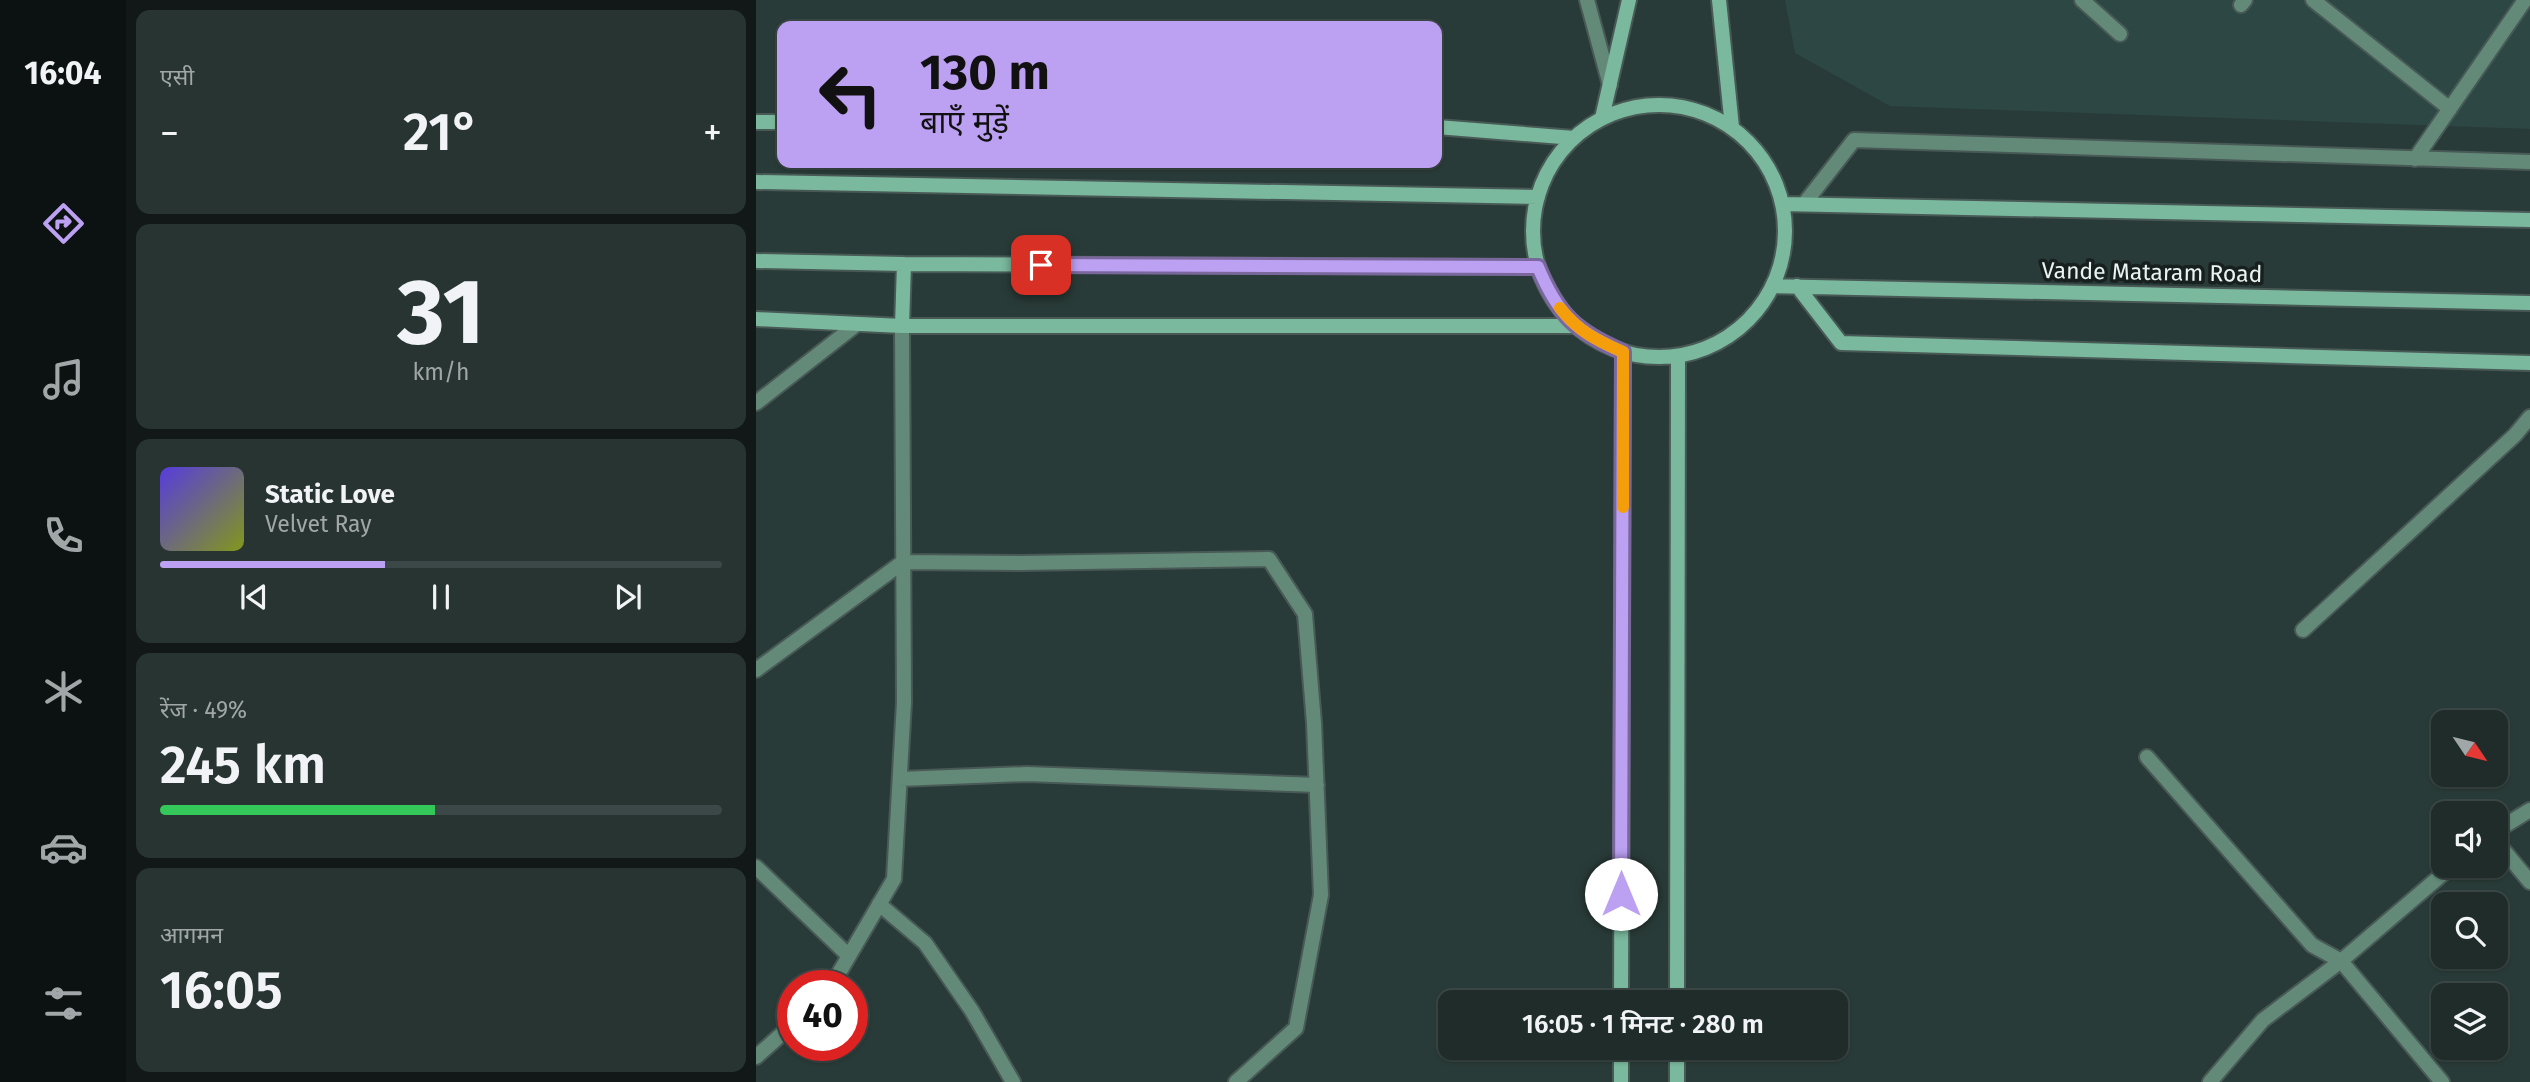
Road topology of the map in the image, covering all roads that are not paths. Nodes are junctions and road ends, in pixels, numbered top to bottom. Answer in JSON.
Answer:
{"nodes":[{"id":1,"x":1587,"y":0,"type":"edge"},
{"id":2,"x":1629,"y":0,"type":"edge"},
{"id":3,"x":2081,"y":0,"type":"edge"},
{"id":4,"x":2313,"y":0,"type":"edge"},
{"id":5,"x":2525,"y":0,"type":"edge"},
{"id":6,"x":1721,"y":2,"type":"edge"},
{"id":7,"x":2120,"y":34,"type":"dead end"},
{"id":8,"x":1611,"y":85,"type":"junction"},
{"id":9,"x":2450,"y":109,"type":"junction"},
{"id":10,"x":1602,"y":118,"type":"junction"},
{"id":11,"x":756,"y":122,"type":"edge"},
{"id":12,"x":777,"y":122,"type":"edge"},
{"id":13,"x":1442,"y":127,"type":"edge"},
{"id":14,"x":1732,"y":127,"type":"junction"},
{"id":15,"x":1574,"y":138,"type":"junction"},
{"id":16,"x":2415,"y":159,"type":"junction"},
{"id":17,"x":2530,"y":162,"type":"edge"},
{"id":18,"x":756,"y":182,"type":"edge"},
{"id":19,"x":1538,"y":197,"type":"junction"},
{"id":20,"x":1783,"y":204,"type":"junction"},
{"id":21,"x":1804,"y":204,"type":"junction"},
{"id":22,"x":2530,"y":220,"type":"edge"},
{"id":23,"x":756,"y":261,"type":"edge"},
{"id":24,"x":904,"y":264,"type":"junction"},
{"id":25,"x":1538,"y":267,"type":"junction"},
{"id":26,"x":1772,"y":286,"type":"junction"},
{"id":27,"x":1797,"y":286,"type":"junction"},
{"id":28,"x":2530,"y":303,"type":"edge"},
{"id":29,"x":756,"y":319,"type":"edge"},
{"id":30,"x":857,"y":324,"type":"junction"},
{"id":31,"x":902,"y":326,"type":"junction"},
{"id":32,"x":1574,"y":326,"type":"junction"},
{"id":33,"x":1623,"y":352,"type":"junction"},
{"id":34,"x":1678,"y":356,"type":"junction"},
{"id":35,"x":2530,"y":363,"type":"edge"},
{"id":36,"x":756,"y":404,"type":"edge"},
{"id":37,"x":2530,"y":417,"type":"edge"},
{"id":38,"x":903,"y":562,"type":"junction"},
{"id":39,"x":2303,"y":630,"type":"dead end"},
{"id":40,"x":756,"y":670,"type":"edge"},
{"id":41,"x":2147,"y":757,"type":"dead end"},
{"id":42,"x":900,"y":779,"type":"junction"},
{"id":43,"x":1317,"y":785,"type":"junction"},
{"id":44,"x":2530,"y":810,"type":"edge"},
{"id":45,"x":2508,"y":824,"type":"edge"},
{"id":46,"x":2508,"y":855,"type":"edge"},
{"id":47,"x":756,"y":867,"type":"edge"},
{"id":48,"x":2438,"y":878,"type":"edge"},
{"id":49,"x":2530,"y":882,"type":"edge"},
{"id":50,"x":879,"y":904,"type":"junction"},
{"id":51,"x":849,"y":956,"type":"junction"},
{"id":52,"x":2341,"y":961,"type":"junction"},
{"id":53,"x":841,"y":970,"type":"edge"},
{"id":54,"x":1621,"y":990,"type":"edge"},
{"id":55,"x":1677,"y":990,"type":"edge"},
{"id":56,"x":777,"y":1038,"type":"edge"},
{"id":57,"x":756,"y":1056,"type":"edge"},
{"id":58,"x":1621,"y":1060,"type":"edge"},
{"id":59,"x":1677,"y":1060,"type":"edge"},
{"id":60,"x":1013,"y":1082,"type":"edge"},
{"id":61,"x":1236,"y":1082,"type":"edge"},
{"id":62,"x":1621,"y":1082,"type":"edge"},
{"id":63,"x":1677,"y":1082,"type":"edge"},
{"id":64,"x":2210,"y":1082,"type":"edge"},
{"id":65,"x":2442,"y":1082,"type":"edge"}],
"edges":[{"from":1,"to":8,"type":"street"},
{"from":2,"to":8,"type":"main road"},
{"from":3,"to":7,"type":"street"},
{"from":4,"to":9,"type":"street"},
{"from":5,"to":9,"type":"street"},
{"from":6,"to":14,"type":"main road"},
{"from":8,"to":10,"type":"main road"},
{"from":9,"to":16,"type":"street"},
{"from":10,"to":14,"type":"main road"},
{"from":10,"to":15,"type":"main road"},
{"from":11,"to":12,"type":"main road"},
{"from":13,"to":15,"type":"main road"},
{"from":14,"to":20,"type":"main road"},
{"from":15,"to":19,"type":"main road"},
{"from":16,"to":17,"type":"street"},
{"from":16,"to":21,"type":"street"},
{"from":18,"to":19,"type":"main road"},
{"from":19,"to":25,"type":"main road"},
{"from":20,"to":21,"type":"main road"},
{"from":20,"to":26,"type":"main road"},
{"from":21,"to":22,"type":"main road"},
{"from":23,"to":24,"type":"main road"},
{"from":24,"to":25,"type":"main road"},
{"from":24,"to":31,"type":"main road"},
{"from":25,"to":32,"type":"main road"},
{"from":26,"to":27,"type":"main road","name":"Vande Mataram Road"},
{"from":26,"to":34,"type":"main road"},
{"from":27,"to":28,"type":"main road","name":"Vande Mataram Road"},
{"from":27,"to":35,"type":"main road"},
{"from":29,"to":30,"type":"main road"},
{"from":30,"to":31,"type":"main road"},
{"from":30,"to":36,"type":"street"},
{"from":31,"to":32,"type":"main road"},
{"from":31,"to":38,"type":"street"},
{"from":32,"to":33,"type":"main road"},
{"from":33,"to":34,"type":"main road"},
{"from":33,"to":54,"type":"main road"},
{"from":34,"to":55,"type":"main road"},
{"from":37,"to":39,"type":"street"},
{"from":38,"to":40,"type":"street"},
{"from":38,"to":42,"type":"street"},
{"from":38,"to":43,"type":"street"},
{"from":41,"to":52,"type":"street"},
{"from":42,"to":43,"type":"street"},
{"from":42,"to":50,"type":"street"},
{"from":43,"to":61,"type":"street"},
{"from":44,"to":45,"type":"street"},
{"from":46,"to":49,"type":"street"},
{"from":47,"to":51,"type":"street"},
{"from":48,"to":52,"type":"street"},
{"from":50,"to":51,"type":"street"},
{"from":50,"to":60,"type":"street"},
{"from":51,"to":53,"type":"street"},
{"from":52,"to":64,"type":"street"},
{"from":52,"to":65,"type":"street"},
{"from":56,"to":57,"type":"street"},
{"from":58,"to":62,"type":"main road"},
{"from":59,"to":63,"type":"main road"}]}
